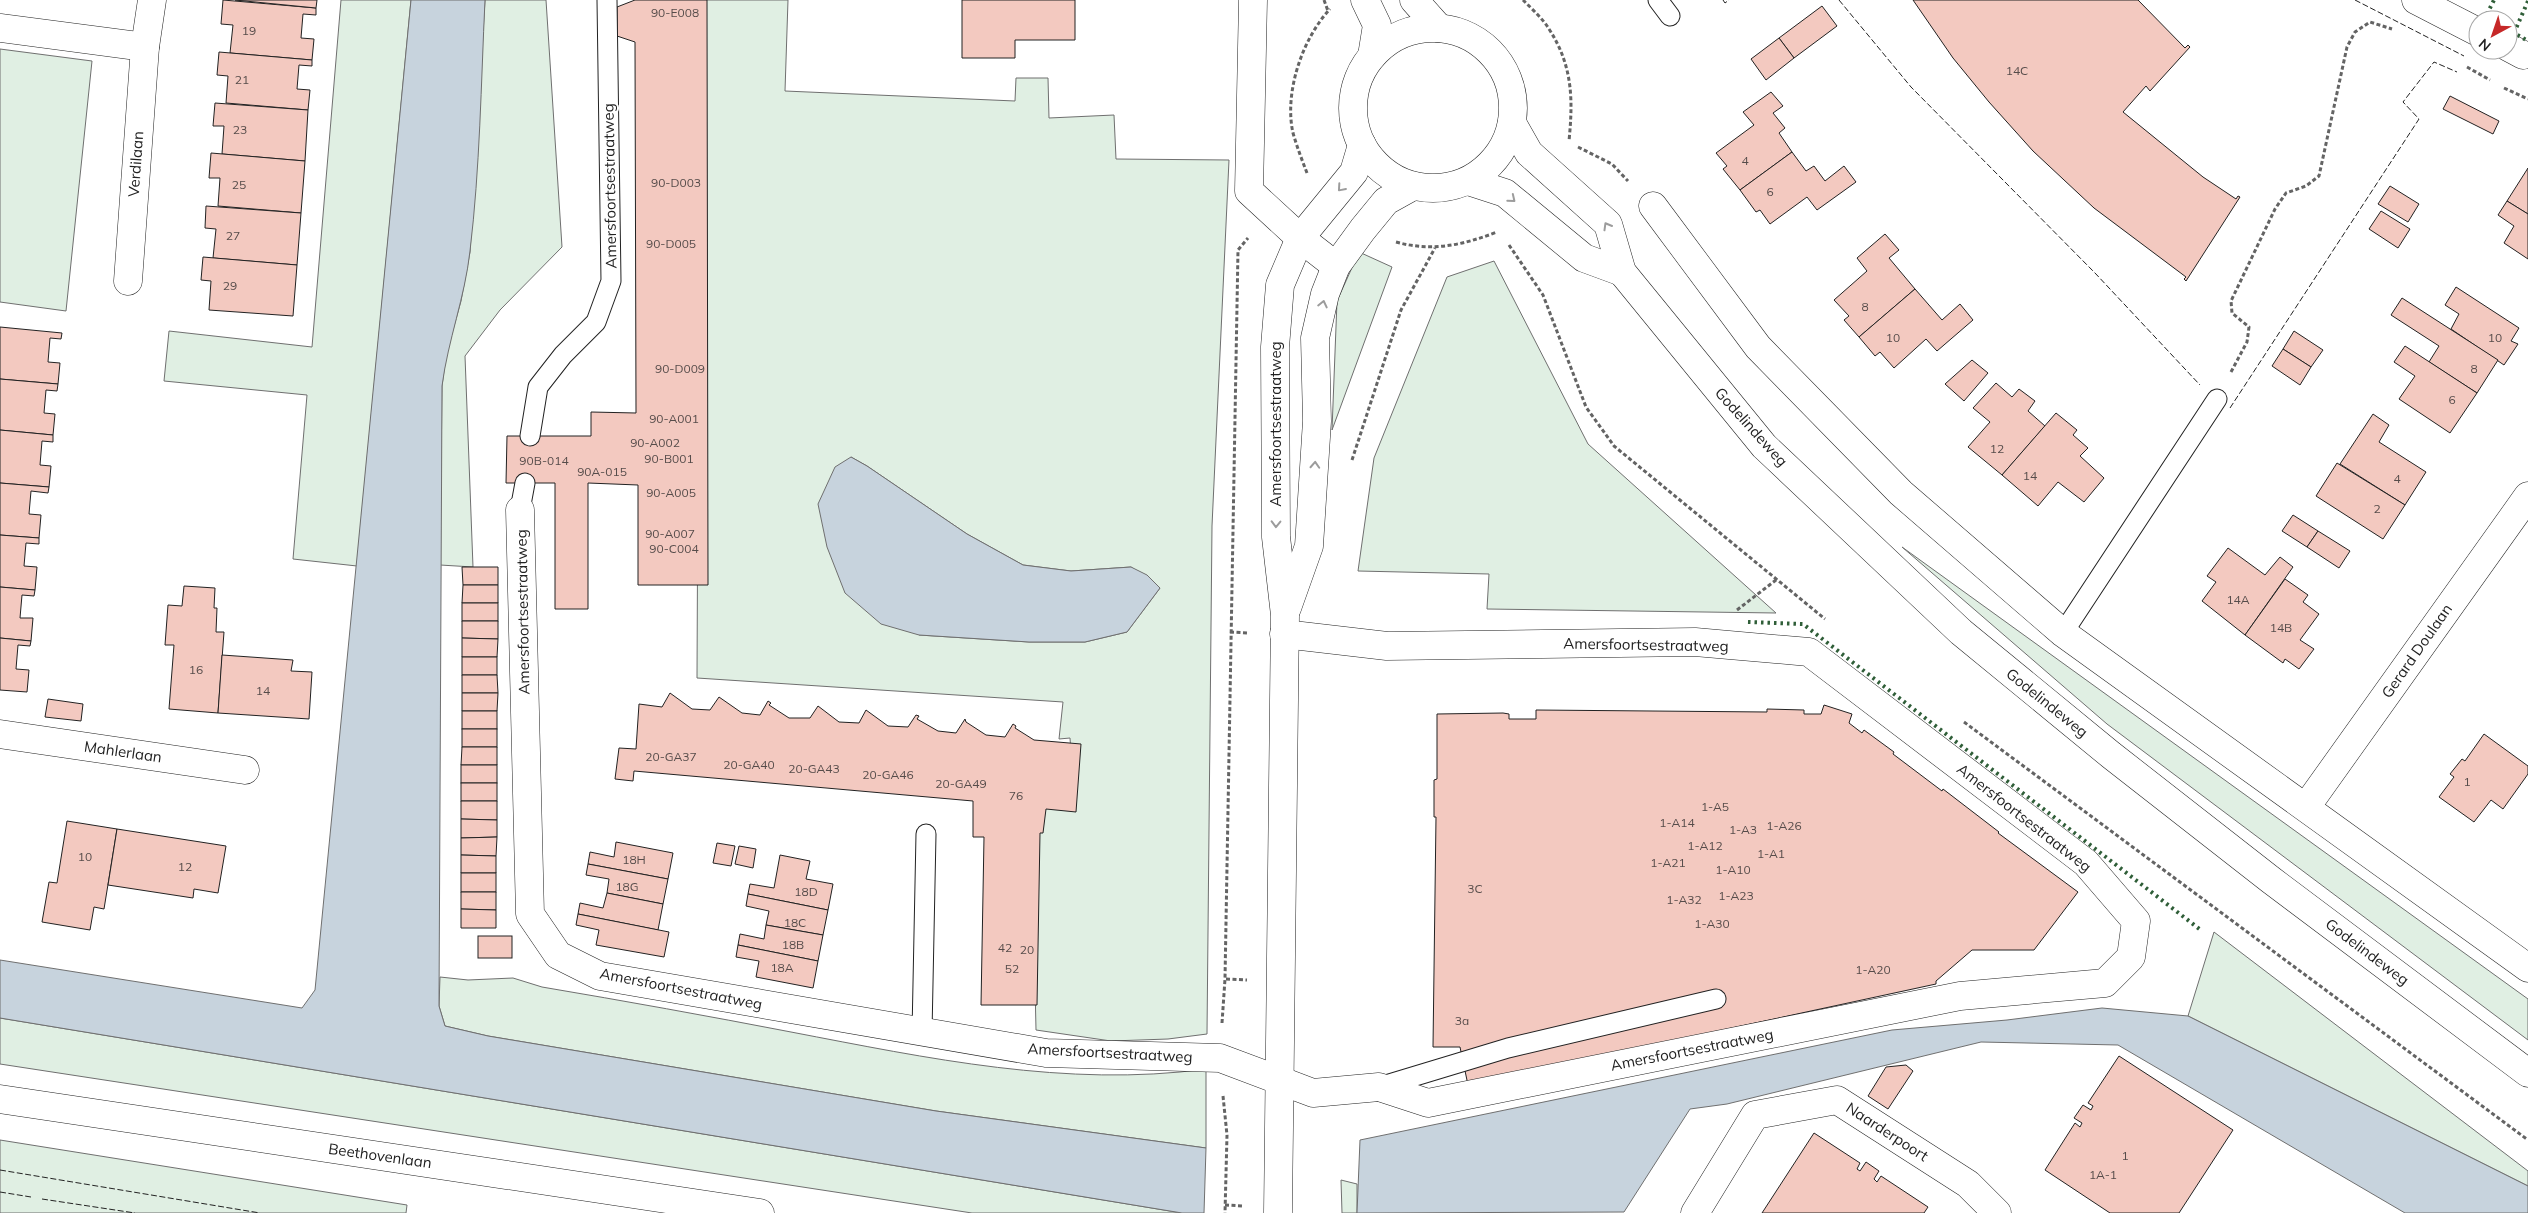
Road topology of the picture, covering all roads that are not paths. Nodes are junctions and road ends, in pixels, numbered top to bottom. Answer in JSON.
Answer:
{"nodes":[{"id":1,"x":152,"y":0,"type":"edge"},
{"id":2,"x":607,"y":0,"type":"edge"},
{"id":3,"x":1253,"y":0,"type":"edge"},
{"id":4,"x":1365,"y":0,"type":"edge"},
{"id":5,"x":1414,"y":0,"type":"edge"},
{"id":6,"x":1658,"y":0,"type":"edge"},
{"id":7,"x":2416,"y":0,"type":"edge"},
{"id":8,"x":1670,"y":16,"type":"dead end"},
{"id":9,"x":2468,"y":27,"type":"edge"},
{"id":10,"x":0,"y":28,"type":"edge"},
{"id":11,"x":1439,"y":28,"type":"junction"},
{"id":12,"x":145,"y":48,"type":"junction"},
{"id":13,"x":1372,"y":56,"type":"junction"},
{"id":14,"x":1512,"y":123,"type":"junction"},
{"id":15,"x":1362,"y":146,"type":"junction"},
{"id":16,"x":1468,"y":181,"type":"junction"},
{"id":17,"x":1413,"y":186,"type":"junction"},
{"id":18,"x":1653,"y":206,"type":"road end"},
{"id":19,"x":1300,"y":238,"type":"junction"},
{"id":20,"x":1336,"y":266,"type":"junction"},
{"id":21,"x":1622,"y":272,"type":"junction"},
{"id":22,"x":128,"y":281,"type":"dead end"},
{"id":23,"x":2217,"y":399,"type":"road end"},
{"id":24,"x":530,"y":436,"type":"dead end"},
{"id":25,"x":525,"y":483,"type":"dead end"},
{"id":26,"x":2528,"y":496,"type":"edge"},
{"id":27,"x":520,"y":510,"type":"joint"},
{"id":28,"x":1285,"y":624,"type":"junction"},
{"id":29,"x":2063,"y":633,"type":"junction"},
{"id":30,"x":0,"y":734,"type":"edge"},
{"id":31,"x":245,"y":770,"type":"dead end"},
{"id":32,"x":2306,"y":807,"type":"junction"},
{"id":33,"x":926,"y":834,"type":"dead end"},
{"id":34,"x":2528,"y":968,"type":"edge"},
{"id":35,"x":1716,"y":999,"type":"dead end"},
{"id":36,"x":922,"y":1033,"type":"junction"},
{"id":37,"x":2528,"y":1073,"type":"edge"},
{"id":38,"x":1280,"y":1080,"type":"junction"},
{"id":39,"x":1379,"y":1087,"type":"junction"},
{"id":40,"x":0,"y":1099,"type":"edge"},
{"id":41,"x":760,"y":1213,"type":"edge"},
{"id":42,"x":1278,"y":1213,"type":"edge"},
{"id":43,"x":1695,"y":1213,"type":"edge"},
{"id":44,"x":1997,"y":1213,"type":"edge"}],
"edges":[{"from":1,"to":12,"type":"street","name":"Verdilaan"},
{"from":2,"to":24,"type":"lane","name":"Amersfoortsestraatweg"},
{"from":3,"to":19,"type":"street"},
{"from":4,"to":13,"type":"street"},
{"from":5,"to":11,"type":"street"},
{"from":6,"to":8,"type":"lane"},
{"from":7,"to":9,"type":"street"},
{"from":10,"to":12,"type":"street"},
{"from":11,"to":13,"type":"street"},
{"from":11,"to":14,"type":"street"},
{"from":12,"to":22,"type":"street","name":"Verdilaan"},
{"from":13,"to":15,"type":"street"},
{"from":14,"to":16,"type":"street"},
{"from":21,"to":14,"type":"street","name":"Godelindeweg","one_way":true},
{"from":15,"to":17,"type":"street"},
{"from":15,"to":19,"type":"street","name":"Amersfoortsestraatweg","one_way":true},
{"from":16,"to":17,"type":"street"},
{"from":16,"to":21,"type":"street","one_way":true},
{"from":17,"to":20,"type":"street","name":"Amersfoortsestraatweg"},
{"from":18,"to":29,"type":"street"},
{"from":19,"to":20,"type":"street"},
{"from":19,"to":28,"type":"street","name":"Amersfoortsestraatweg","one_way":true},
{"from":28,"to":20,"type":"street","name":"Amersfoortsestraatweg","one_way":true},
{"from":21,"to":37,"type":"street","name":"Godelindeweg"},
{"from":23,"to":29,"type":"lane"},
{"from":25,"to":27,"type":"lane","name":"Amersfoortsestraatweg"},
{"from":26,"to":32,"type":"street","name":"Gerard Doulaan"},
{"from":27,"to":36,"type":"street","name":"Amersfoortsestraatweg"},
{"from":28,"to":38,"type":"street","name":"Amersfoortsestraatweg"},
{"from":28,"to":39,"type":"street","name":"Amersfoortsestraatweg"},
{"from":29,"to":32,"type":"street"},
{"from":30,"to":31,"type":"street","name":"Mahlerlaan"},
{"from":32,"to":34,"type":"street"},
{"from":33,"to":36,"type":"lane"},
{"from":35,"to":39,"type":"lane"},
{"from":36,"to":38,"type":"street","name":"Amersfoortsestraatweg"},
{"from":38,"to":39,"type":"street","name":"Amersfoortsestraatweg"},
{"from":38,"to":42,"type":"street","name":"Amersfoortsestraatweg"},
{"from":40,"to":41,"type":"street","name":"Beethovenlaan"},
{"from":43,"to":44,"type":"street","name":"Naarderpoort"}]}
